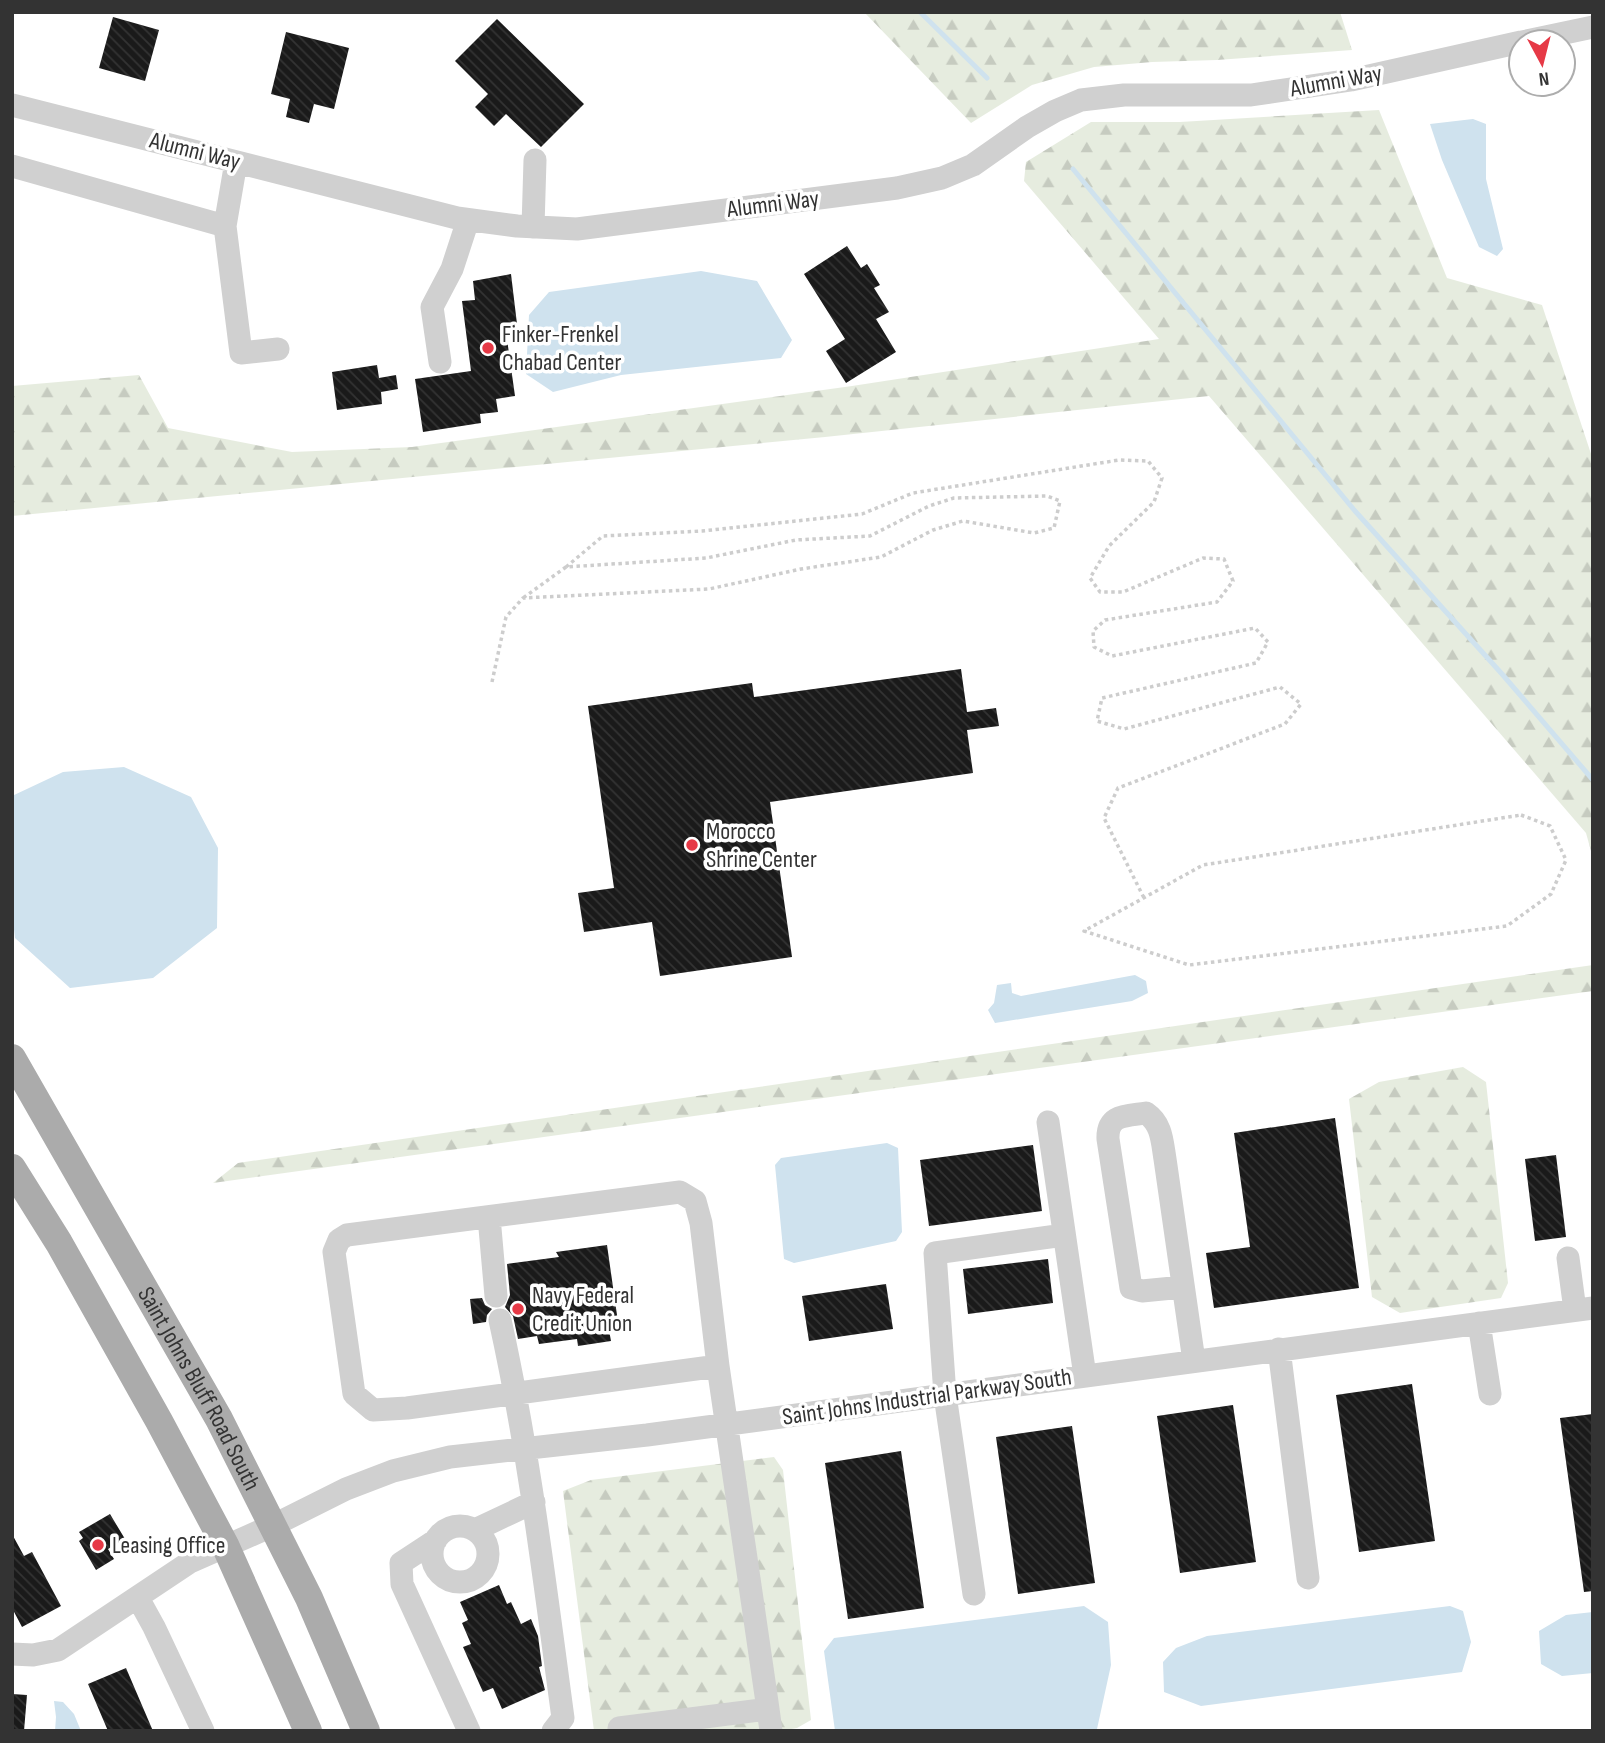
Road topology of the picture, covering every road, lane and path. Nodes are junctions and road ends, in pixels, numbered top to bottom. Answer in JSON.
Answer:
{"nodes":[{"id":1,"x":1507,"y":45,"type":"edge"},
{"id":2,"x":12,"y":105,"type":"edge"},
{"id":3,"x":535,"y":160,"type":"dead end"},
{"id":4,"x":236,"y":162,"type":"junction"},
{"id":5,"x":12,"y":166,"type":"edge"},
{"id":6,"x":468,"y":219,"type":"junction"},
{"id":7,"x":225,"y":226,"type":"junction"},
{"id":8,"x":533,"y":227,"type":"junction"},
{"id":9,"x":278,"y":349,"type":"dead end"},
{"id":10,"x":440,"y":362,"type":"dead end"},
{"id":11,"x":566,"y":567,"type":"junction"},
{"id":12,"x":523,"y":598,"type":"junction"},
{"id":13,"x":492,"y":682,"type":"dead end"},
{"id":14,"x":1144,"y":898,"type":"junction"},
{"id":15,"x":12,"y":1058,"type":"edge"},
{"id":16,"x":1048,"y":1122,"type":"dead end"},
{"id":17,"x":12,"y":1168,"type":"edge"},
{"id":18,"x":489,"y":1217,"type":"junction"},
{"id":19,"x":1064,"y":1235,"type":"junction"},
{"id":20,"x":1568,"y":1258,"type":"dead end"},
{"id":21,"x":1183,"y":1287,"type":"junction"},
{"id":22,"x":496,"y":1296,"type":"dead end"},
{"id":23,"x":1584,"y":1309,"type":"edge"},
{"id":24,"x":500,"y":1320,"type":"dead end"},
{"id":25,"x":1479,"y":1323,"type":"junction"},
{"id":26,"x":1279,"y":1349,"type":"junction"},
{"id":27,"x":1194,"y":1361,"type":"junction"},
{"id":28,"x":718,"y":1366,"type":"junction"},
{"id":29,"x":1085,"y":1376,"type":"junction"},
{"id":30,"x":516,"y":1393,"type":"junction"},
{"id":31,"x":1490,"y":1394,"type":"dead end"},
{"id":32,"x":945,"y":1395,"type":"junction"},
{"id":33,"x":726,"y":1424,"type":"junction"},
{"id":34,"x":524,"y":1450,"type":"junction"},
{"id":35,"x":534,"y":1502,"type":"junction"},
{"id":36,"x":274,"y":1525,"type":"junction"},
{"id":37,"x":475,"y":1530,"type":"junction"},
{"id":38,"x":436,"y":1540,"type":"junction"},
{"id":39,"x":225,"y":1545,"type":"junction"},
{"id":40,"x":1308,"y":1578,"type":"dead end"},
{"id":41,"x":974,"y":1594,"type":"dead end"},
{"id":42,"x":138,"y":1598,"type":"junction"},
{"id":43,"x":12,"y":1654,"type":"edge"},
{"id":44,"x":769,"y":1720,"type":"edge"},
{"id":45,"x":203,"y":1731,"type":"edge"},
{"id":46,"x":308,"y":1731,"type":"edge"},
{"id":47,"x":366,"y":1731,"type":"edge"},
{"id":48,"x":469,"y":1731,"type":"edge"},
{"id":49,"x":553,"y":1731,"type":"edge"},
{"id":50,"x":619,"y":1731,"type":"edge"}],
"edges":[{"from":1,"to":8,"type":"street","name":"Alumni Way"},
{"from":2,"to":4,"type":"street","name":"Alumni Way"},
{"from":3,"to":8,"type":"street"},
{"from":4,"to":6,"type":"street","name":"Alumni Way"},
{"from":4,"to":7,"type":"street"},
{"from":5,"to":7,"type":"street"},
{"from":6,"to":8,"type":"street","name":"Alumni Way"},
{"from":6,"to":10,"type":"street"},
{"from":7,"to":9,"type":"street"},
{"from":11,"to":12,"type":"path"},
{"from":11,"to":12,"type":"path"},
{"from":11,"to":14,"type":"path"},
{"from":12,"to":13,"type":"path"},
{"from":14,"to":14,"type":"path"},
{"from":15,"to":36,"type":"main road","name":"Saint Johns Bluff Road South"},
{"from":16,"to":19,"type":"street"},
{"from":17,"to":39,"type":"main road","name":"Saint Johns Bluff Road South"},
{"from":18,"to":22,"type":"street"},
{"from":18,"to":28,"type":"street"},
{"from":18,"to":30,"type":"street"},
{"from":19,"to":29,"type":"street"},
{"from":19,"to":32,"type":"street"},
{"from":20,"to":23,"type":"street"},
{"from":21,"to":21,"type":"street"},
{"from":21,"to":27,"type":"street"},
{"from":23,"to":25,"type":"street","name":"Saint Johns Industrial Parkway South"},
{"from":24,"to":30,"type":"street"},
{"from":25,"to":26,"type":"street","name":"Saint Johns Industrial Parkway South"},
{"from":25,"to":31,"type":"street"},
{"from":26,"to":27,"type":"street","name":"Saint Johns Industrial Parkway South"},
{"from":26,"to":40,"type":"street"},
{"from":27,"to":29,"type":"street","name":"Saint Johns Industrial Parkway South"},
{"from":28,"to":30,"type":"street"},
{"from":28,"to":33,"type":"street"},
{"from":29,"to":32,"type":"street","name":"Saint Johns Industrial Parkway South"},
{"from":30,"to":34,"type":"street"},
{"from":32,"to":33,"type":"street","name":"Saint Johns Industrial Parkway South"},
{"from":32,"to":41,"type":"street"},
{"from":33,"to":34,"type":"street","name":"Saint Johns Industrial Parkway South"},
{"from":33,"to":44,"type":"street"},
{"from":34,"to":35,"type":"street"},
{"from":34,"to":36,"type":"street","name":"Saint Johns Industrial Parkway South"},
{"from":35,"to":37,"type":"street"},
{"from":35,"to":49,"type":"street"},
{"from":36,"to":39,"type":"street","name":"Saint Johns Industrial Parkway South"},
{"from":36,"to":47,"type":"main road","name":"Saint Johns Bluff Road South"},
{"from":37,"to":38,"type":"street"},
{"from":37,"to":38,"type":"street"},
{"from":38,"to":48,"type":"street"},
{"from":39,"to":42,"type":"street","name":"Saint Johns Industrial Parkway South"},
{"from":39,"to":46,"type":"main road","name":"Saint Johns Bluff Road South"},
{"from":42,"to":43,"type":"street","name":"Saint Johns Industrial Parkway South"},
{"from":42,"to":45,"type":"street"},
{"from":44,"to":50,"type":"street"}]}
